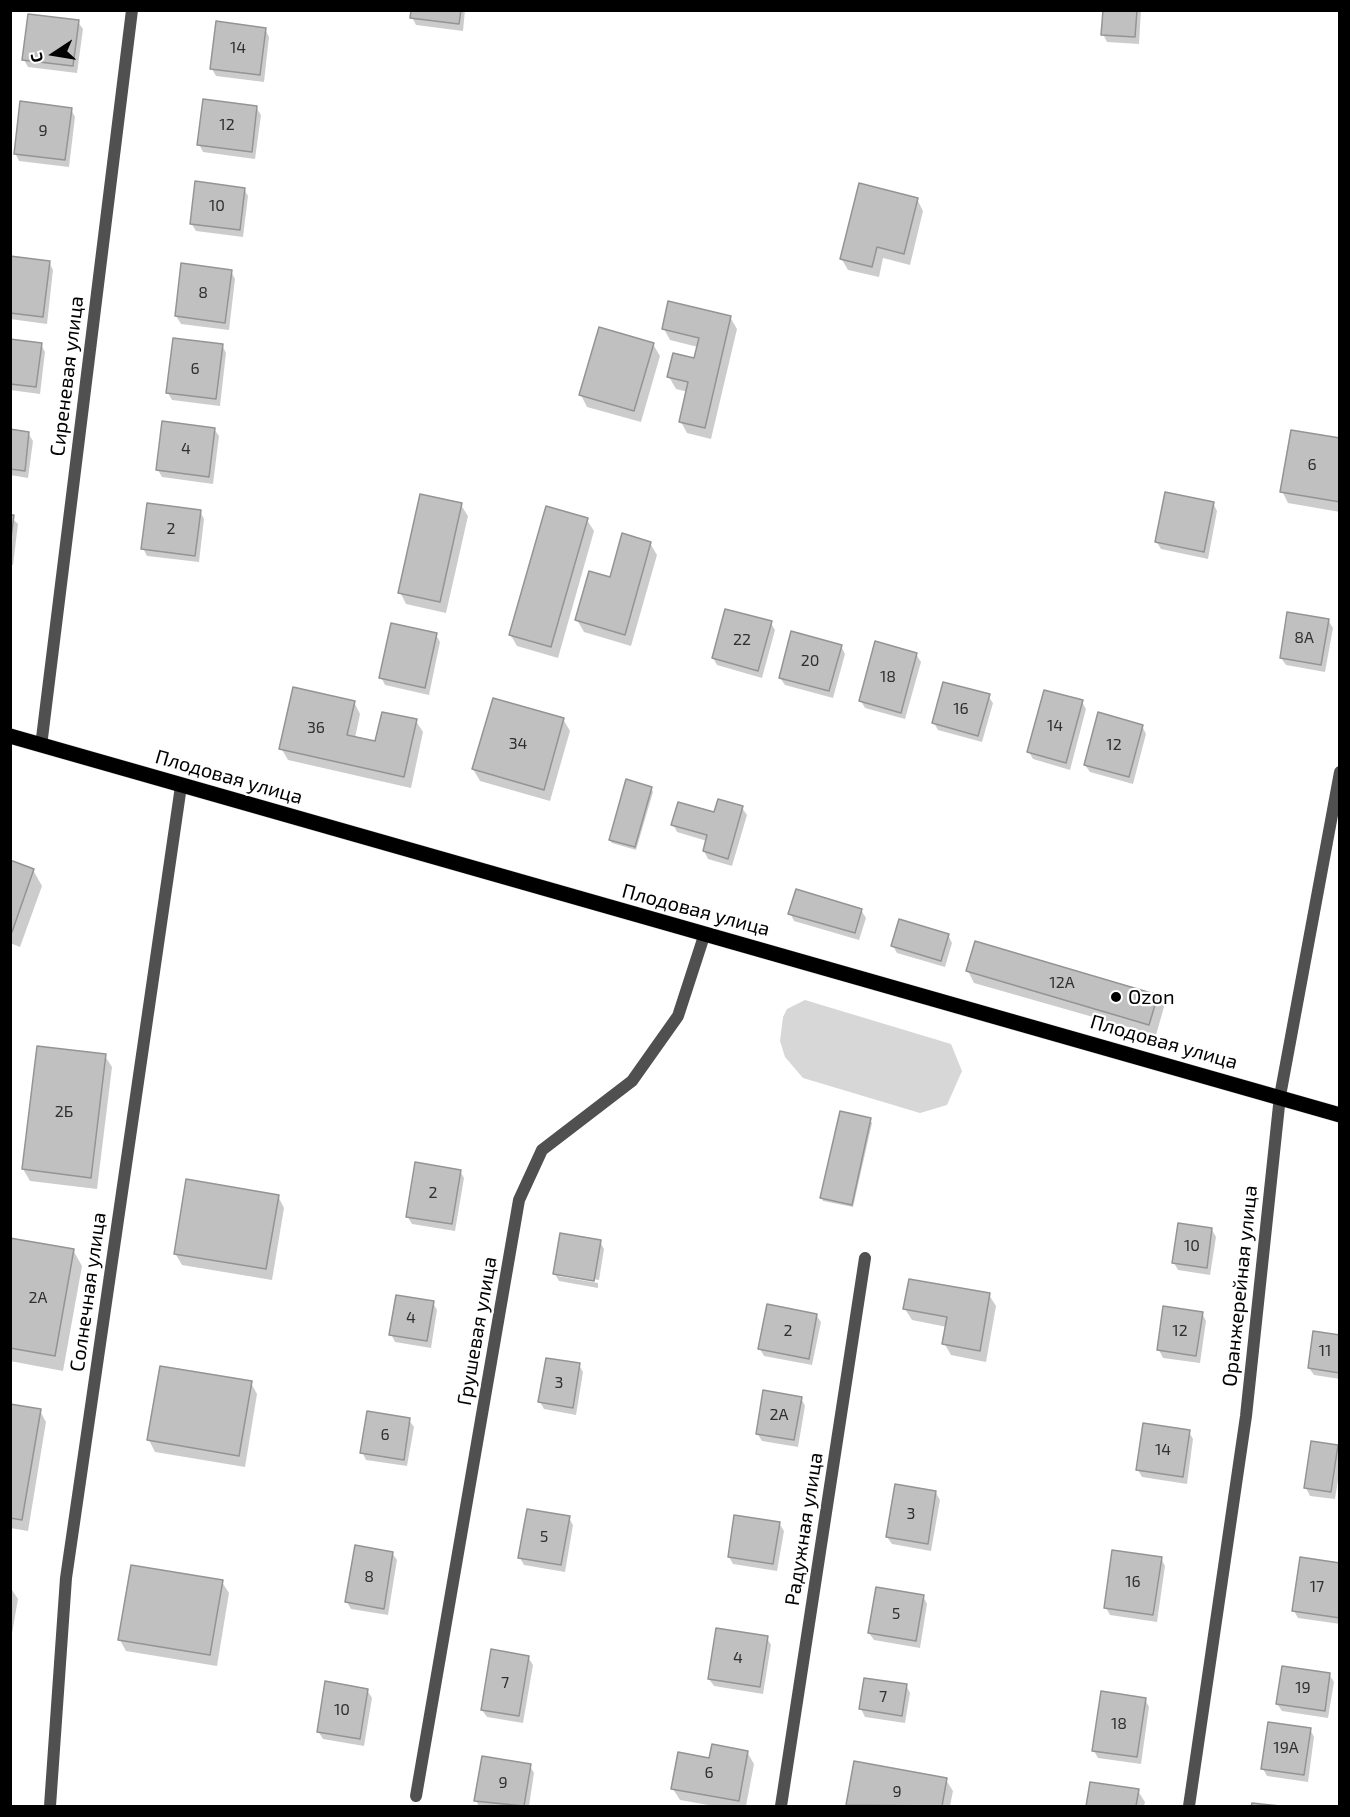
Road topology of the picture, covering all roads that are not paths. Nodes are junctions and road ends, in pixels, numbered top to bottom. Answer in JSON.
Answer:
{"nodes":[{"id":1,"x":132,"y":10,"type":"edge"},
{"id":2,"x":10,"y":736,"type":"edge"},
{"id":3,"x":41,"y":746,"type":"junction"},
{"id":4,"x":1340,"y":772,"type":"edge"},
{"id":5,"x":181,"y":786,"type":"junction"},
{"id":6,"x":704,"y":936,"type":"junction"},
{"id":7,"x":1280,"y":1096,"type":"junction"},
{"id":8,"x":1340,"y":1115,"type":"edge"},
{"id":9,"x":865,"y":1258,"type":"dead end"},
{"id":10,"x":416,"y":1796,"type":"dead end"},
{"id":11,"x":50,"y":1806,"type":"edge"},
{"id":12,"x":781,"y":1806,"type":"edge"},
{"id":13,"x":1189,"y":1806,"type":"edge"}],
"edges":[{"from":1,"to":3,"type":"street","name":"Сиреневая улица"},
{"from":2,"to":3,"type":"main road","name":"Плодовая улица"},
{"from":3,"to":5,"type":"main road","name":"Плодовая улица"},
{"from":4,"to":7,"type":"street","name":"Оранжерейная улица"},
{"from":5,"to":6,"type":"main road","name":"Плодовая улица"},
{"from":5,"to":11,"type":"street","name":"Солнечная улица"},
{"from":6,"to":7,"type":"main road","name":"Плодовая улица"},
{"from":6,"to":10,"type":"street","name":"Грушевая улица"},
{"from":7,"to":8,"type":"main road","name":"Плодовая улица"},
{"from":7,"to":13,"type":"street","name":"Оранжерейная улица"},
{"from":9,"to":12,"type":"street","name":"Радужная улица"}]}
